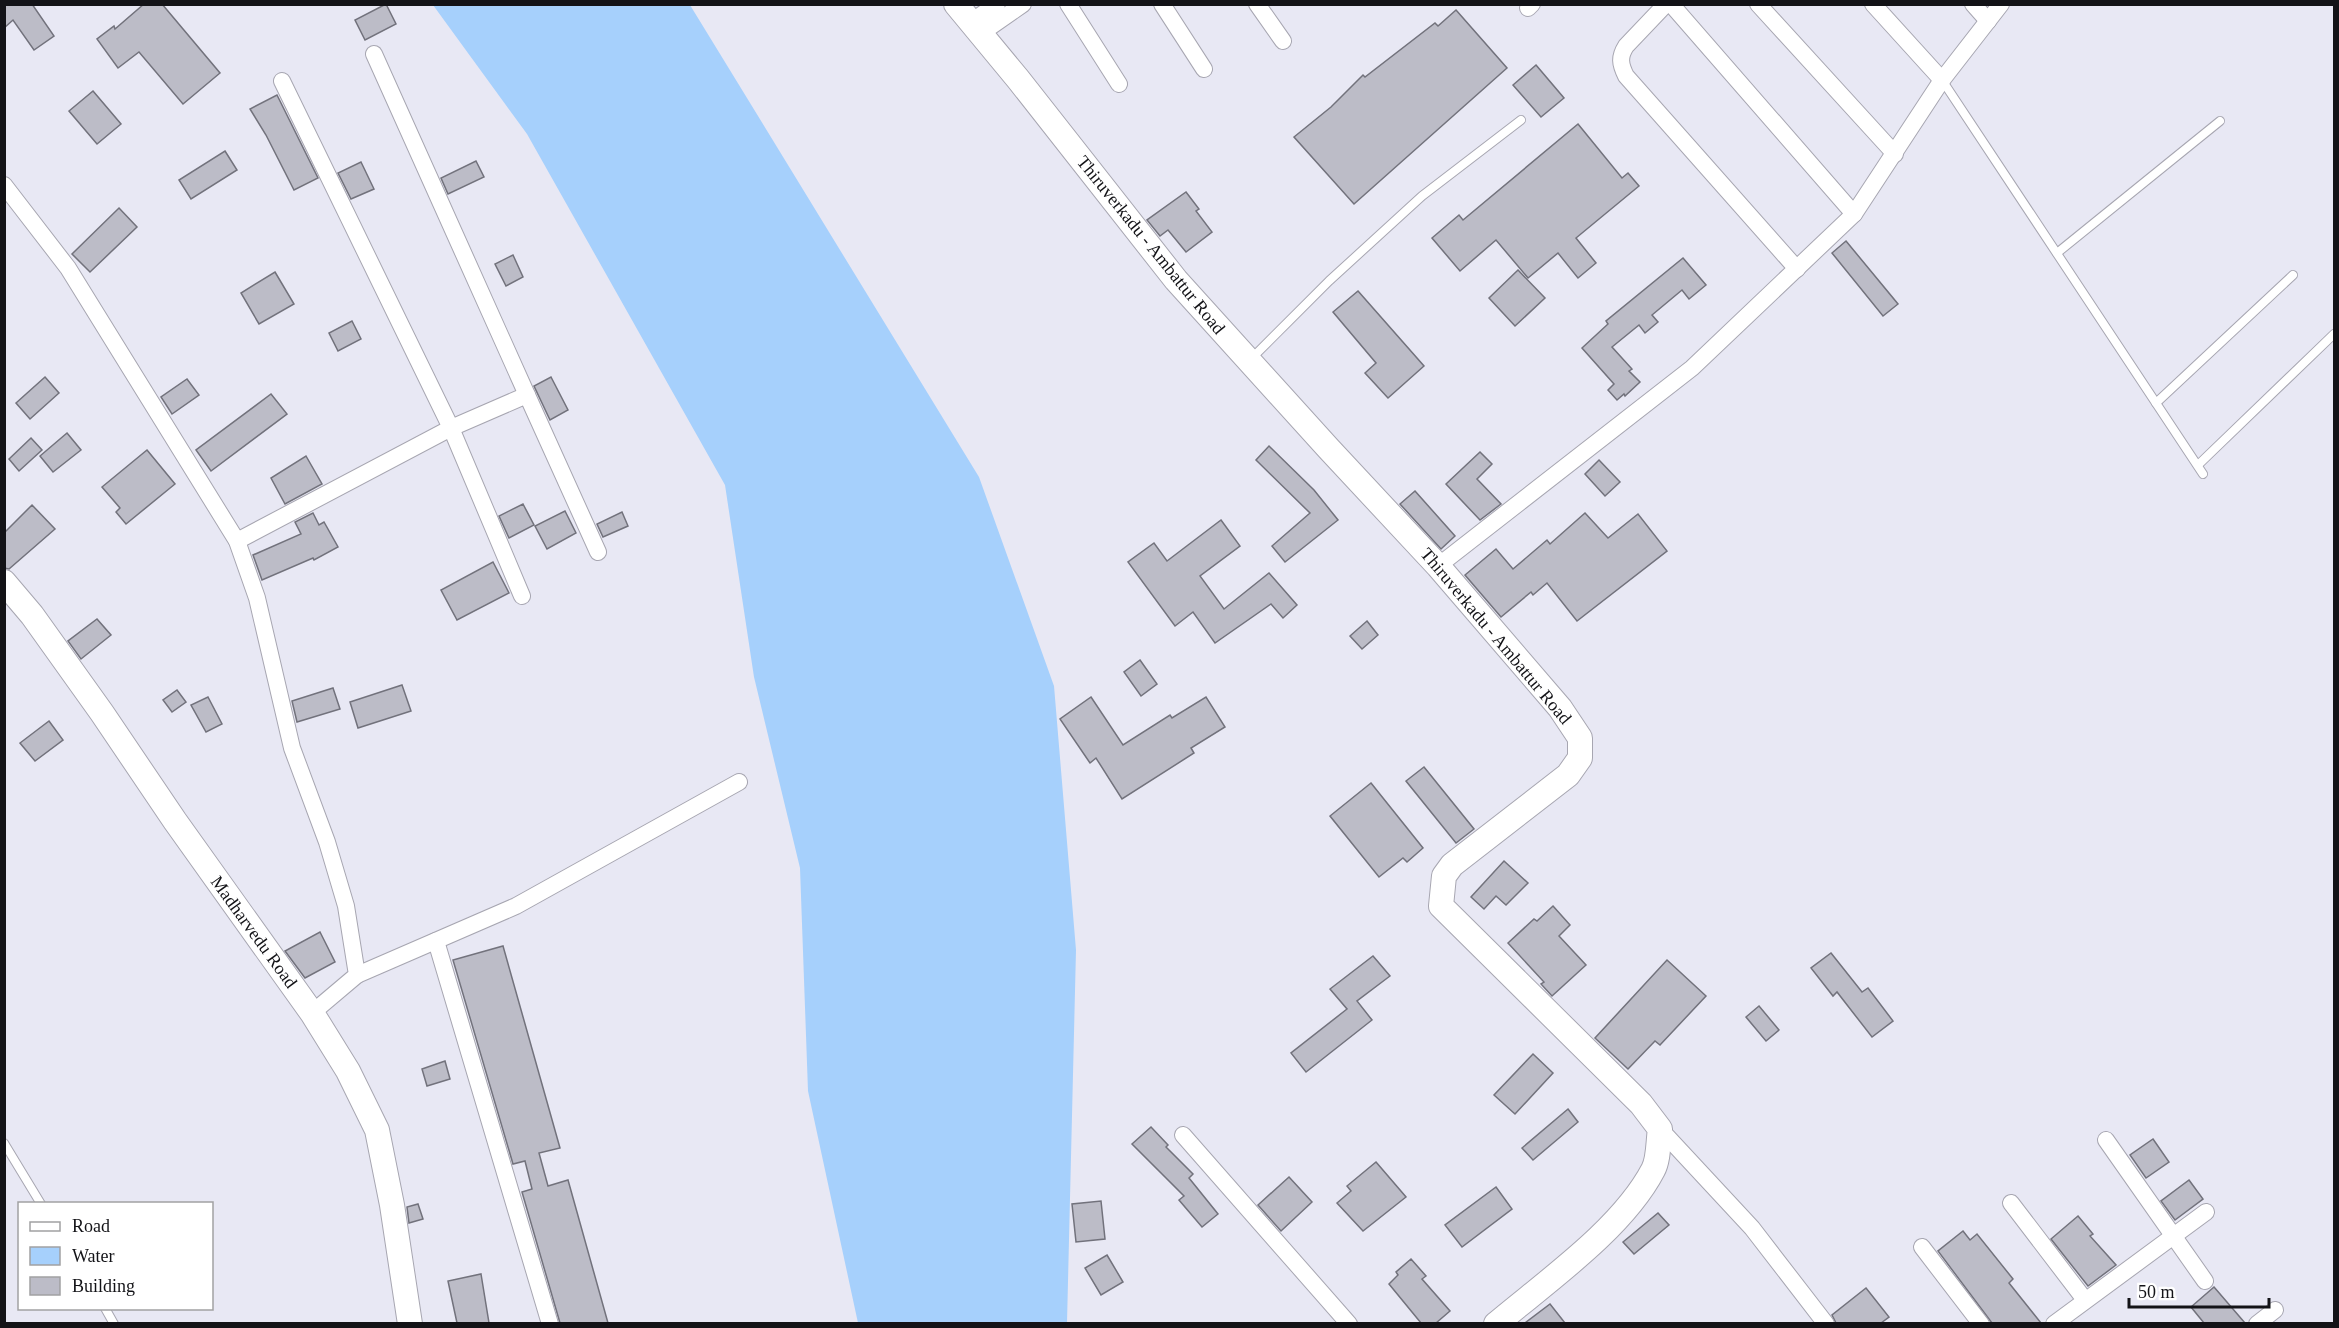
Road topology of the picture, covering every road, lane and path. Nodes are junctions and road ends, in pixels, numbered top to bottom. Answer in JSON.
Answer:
{"nodes":[{"id":1,"x":997,"y":4,"type":"edge"},
{"id":2,"x":1023,"y":4,"type":"edge"},
{"id":3,"x":1068,"y":4,"type":"edge"},
{"id":4,"x":1162,"y":4,"type":"edge"},
{"id":5,"x":1257,"y":4,"type":"edge"},
{"id":6,"x":1666,"y":4,"type":"edge"},
{"id":7,"x":1671,"y":4,"type":"edge"},
{"id":8,"x":1758,"y":4,"type":"edge"},
{"id":9,"x":1873,"y":4,"type":"edge"},
{"id":10,"x":1973,"y":4,"type":"edge"},
{"id":11,"x":2001,"y":4,"type":"edge"},
{"id":12,"x":969,"y":20,"type":"edge"},
{"id":13,"x":1988,"y":21,"type":"junction"},
{"id":14,"x":1283,"y":41,"type":"dead end"},
{"id":15,"x":374,"y":54,"type":"dead end"},
{"id":16,"x":1204,"y":69,"type":"dead end"},
{"id":17,"x":1942,"y":80,"type":"junction"},
{"id":18,"x":282,"y":81,"type":"dead end"},
{"id":19,"x":1119,"y":84,"type":"dead end"},
{"id":20,"x":1521,"y":120,"type":"dead end"},
{"id":21,"x":2220,"y":121,"type":"dead end"},
{"id":22,"x":1894,"y":154,"type":"junction"},
{"id":23,"x":4,"y":185,"type":"edge"},
{"id":24,"x":1854,"y":214,"type":"junction"},
{"id":25,"x":2057,"y":253,"type":"junction"},
{"id":26,"x":1797,"y":269,"type":"junction"},
{"id":27,"x":2293,"y":275,"type":"dead end"},
{"id":28,"x":2334,"y":334,"type":"edge"},
{"id":29,"x":1249,"y":361,"type":"junction"},
{"id":30,"x":527,"y":395,"type":"junction"},
{"id":31,"x":2156,"y":403,"type":"junction"},
{"id":32,"x":451,"y":428,"type":"junction"},
{"id":33,"x":2198,"y":465,"type":"junction"},
{"id":34,"x":2204,"y":474,"type":"dead end"},
{"id":35,"x":237,"y":541,"type":"junction"},
{"id":36,"x":598,"y":552,"type":"dead end"},
{"id":37,"x":1438,"y":566,"type":"junction"},
{"id":38,"x":4,"y":582,"type":"edge"},
{"id":39,"x":522,"y":596,"type":"dead end"},
{"id":40,"x":739,"y":782,"type":"dead end"},
{"id":41,"x":436,"y":940,"type":"junction"},
{"id":42,"x":357,"y":975,"type":"junction"},
{"id":43,"x":312,"y":1013,"type":"junction"},
{"id":44,"x":1660,"y":1129,"type":"junction"},
{"id":45,"x":1183,"y":1135,"type":"dead end"},
{"id":46,"x":2106,"y":1140,"type":"dead end"},
{"id":47,"x":4,"y":1143,"type":"edge"},
{"id":48,"x":40,"y":1202,"type":"edge"},
{"id":49,"x":2011,"y":1203,"type":"dead end"},
{"id":50,"x":2206,"y":1212,"type":"dead end"},
{"id":51,"x":2172,"y":1237,"type":"junction"},
{"id":52,"x":1922,"y":1247,"type":"dead end"},
{"id":53,"x":2205,"y":1281,"type":"dead end"},
{"id":54,"x":2085,"y":1300,"type":"junction"},
{"id":55,"x":106,"y":1310,"type":"edge"},
{"id":56,"x":2275,"y":1310,"type":"dead end"},
{"id":57,"x":114,"y":1323,"type":"edge"},
{"id":58,"x":410,"y":1323,"type":"edge"},
{"id":59,"x":550,"y":1323,"type":"edge"},
{"id":60,"x":1349,"y":1323,"type":"edge"},
{"id":61,"x":1497,"y":1323,"type":"edge"},
{"id":62,"x":1826,"y":1323,"type":"edge"},
{"id":63,"x":1981,"y":1323,"type":"edge"},
{"id":64,"x":2054,"y":1323,"type":"edge"},
{"id":65,"x":2257,"y":1323,"type":"edge"}],
"edges":[{"from":1,"to":12,"type":"street"},
{"from":2,"to":12,"type":"street"},
{"from":3,"to":19,"type":"street"},
{"from":4,"to":16,"type":"street"},
{"from":5,"to":14,"type":"street"},
{"from":6,"to":26,"type":"street"},
{"from":7,"to":24,"type":"street"},
{"from":8,"to":22,"type":"street"},
{"from":9,"to":17,"type":"street"},
{"from":10,"to":13,"type":"street"},
{"from":11,"to":13,"type":"street"},
{"from":12,"to":29,"type":"main road","name":"Thiruverkadu - Ambattur Road"},
{"from":13,"to":17,"type":"street"},
{"from":15,"to":30,"type":"street"},
{"from":17,"to":22,"type":"street"},
{"from":17,"to":25,"type":"lane"},
{"from":18,"to":32,"type":"street"},
{"from":20,"to":29,"type":"lane"},
{"from":21,"to":25,"type":"lane"},
{"from":22,"to":24,"type":"street"},
{"from":23,"to":35,"type":"street"},
{"from":24,"to":26,"type":"street"},
{"from":25,"to":31,"type":"lane"},
{"from":26,"to":37,"type":"street"},
{"from":27,"to":31,"type":"lane"},
{"from":28,"to":33,"type":"lane"},
{"from":29,"to":37,"type":"main road","name":"Thiruverkadu - Ambattur Road"},
{"from":30,"to":32,"type":"street"},
{"from":30,"to":36,"type":"street"},
{"from":31,"to":33,"type":"lane"},
{"from":32,"to":35,"type":"street"},
{"from":32,"to":39,"type":"street"},
{"from":33,"to":34,"type":"lane"},
{"from":35,"to":42,"type":"street"},
{"from":37,"to":44,"type":"main road","name":"Thiruverkadu - Ambattur Road"},
{"from":38,"to":43,"type":"main road","name":"Madharvedu Road"},
{"from":40,"to":41,"type":"street"},
{"from":41,"to":42,"type":"street"},
{"from":41,"to":59,"type":"street"},
{"from":42,"to":43,"type":"street"},
{"from":43,"to":58,"type":"main road","name":"Madharvedu Road"},
{"from":44,"to":61,"type":"main road"},
{"from":44,"to":62,"type":"street"},
{"from":45,"to":60,"type":"street"},
{"from":46,"to":51,"type":"street"},
{"from":47,"to":48,"type":"lane"},
{"from":49,"to":54,"type":"street"},
{"from":50,"to":51,"type":"street"},
{"from":51,"to":53,"type":"street"},
{"from":51,"to":54,"type":"street"},
{"from":52,"to":63,"type":"street"},
{"from":54,"to":64,"type":"street"},
{"from":55,"to":57,"type":"lane"},
{"from":56,"to":65,"type":"street"}]}
